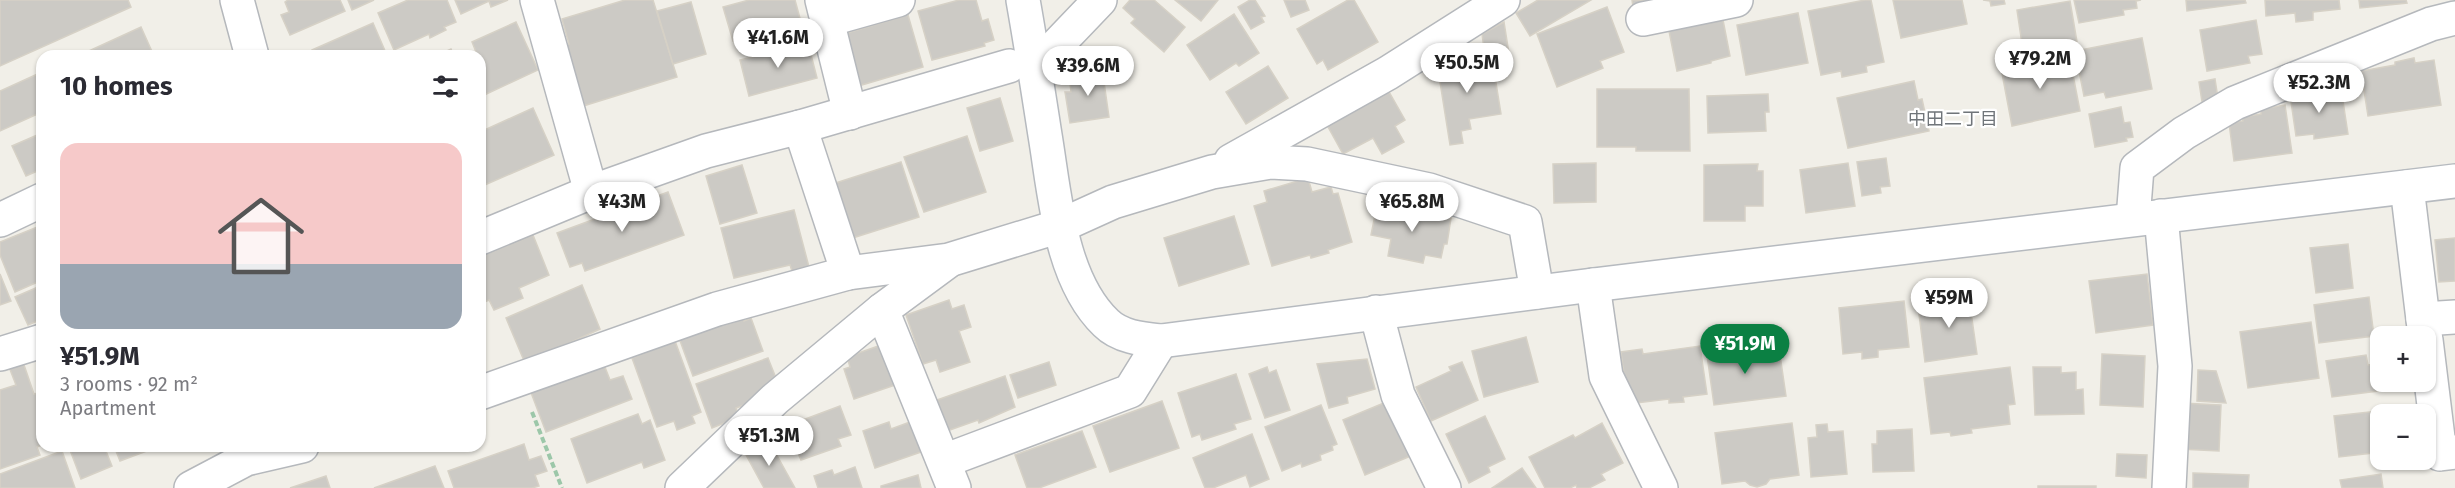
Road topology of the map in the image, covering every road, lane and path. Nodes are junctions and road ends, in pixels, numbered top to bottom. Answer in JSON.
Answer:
{"nodes":[{"id":1,"x":237,"y":0,"type":"edge"},
{"id":2,"x":537,"y":0,"type":"edge"},
{"id":3,"x":898,"y":0,"type":"edge"},
{"id":4,"x":1023,"y":0,"type":"edge"},
{"id":5,"x":1100,"y":0,"type":"edge"},
{"id":6,"x":1736,"y":0,"type":"edge"},
{"id":7,"x":1497,"y":2,"type":"edge"},
{"id":8,"x":824,"y":10,"type":"edge"},
{"id":9,"x":2439,"y":14,"type":"edge"},
{"id":10,"x":1643,"y":19,"type":"dead end"},
{"id":11,"x":250,"y":50,"type":"edge"},
{"id":12,"x":1022,"y":68,"type":"junction"},
{"id":13,"x":850,"y":113,"type":"junction"},
{"id":14,"x":800,"y":127,"type":"junction"},
{"id":15,"x":1212,"y":172,"type":"junction"},
{"id":16,"x":2455,"y":182,"type":"edge"},
{"id":17,"x":2407,"y":187,"type":"junction"},
{"id":18,"x":591,"y":192,"type":"junction"},
{"id":19,"x":36,"y":203,"type":"edge"},
{"id":20,"x":2147,"y":218,"type":"junction"},
{"id":21,"x":0,"y":220,"type":"edge"},
{"id":22,"x":1060,"y":226,"type":"junction"},
{"id":23,"x":486,"y":236,"type":"edge"},
{"id":24,"x":949,"y":260,"type":"junction"},
{"id":25,"x":848,"y":273,"type":"junction"},
{"id":26,"x":1593,"y":285,"type":"junction"},
{"id":27,"x":1537,"y":292,"type":"junction"},
{"id":28,"x":882,"y":310,"type":"junction"},
{"id":29,"x":1376,"y":312,"type":"junction"},
{"id":30,"x":2455,"y":317,"type":"edge"},
{"id":31,"x":2423,"y":326,"type":"edge"},
{"id":32,"x":2436,"y":326,"type":"edge"},
{"id":33,"x":1161,"y":341,"type":"junction"},
{"id":34,"x":36,"y":343,"type":"edge"},
{"id":35,"x":0,"y":354,"type":"edge"},
{"id":36,"x":518,"y":378,"type":"junction"},
{"id":37,"x":486,"y":391,"type":"edge"},
{"id":38,"x":2432,"y":392,"type":"edge"},
{"id":39,"x":276,"y":452,"type":"edge"},
{"id":40,"x":2455,"y":452,"type":"edge"},
{"id":41,"x":949,"y":474,"type":"edge"},
{"id":42,"x":191,"y":488,"type":"edge"},
{"id":43,"x":562,"y":488,"type":"edge"},
{"id":44,"x":682,"y":488,"type":"edge"},
{"id":45,"x":1444,"y":488,"type":"edge"},
{"id":46,"x":1661,"y":488,"type":"edge"},
{"id":47,"x":2169,"y":488,"type":"edge"}],
"edges":[{"from":1,"to":11,"type":"street"},
{"from":2,"to":18,"type":"street"},
{"from":3,"to":8,"type":"street"},
{"from":4,"to":12,"type":"street"},
{"from":5,"to":12,"type":"street"},
{"from":6,"to":10,"type":"street"},
{"from":7,"to":15,"type":"street"},
{"from":8,"to":13,"type":"street"},
{"from":9,"to":20,"type":"street"},
{"from":12,"to":13,"type":"street"},
{"from":12,"to":22,"type":"street"},
{"from":13,"to":14,"type":"street"},
{"from":14,"to":18,"type":"street"},
{"from":14,"to":25,"type":"street"},
{"from":15,"to":22,"type":"street"},
{"from":15,"to":27,"type":"street"},
{"from":16,"to":17,"type":"street"},
{"from":17,"to":20,"type":"street"},
{"from":17,"to":31,"type":"street"},
{"from":18,"to":23,"type":"street"},
{"from":19,"to":21,"type":"street"},
{"from":20,"to":26,"type":"street"},
{"from":20,"to":47,"type":"street"},
{"from":22,"to":24,"type":"street"},
{"from":22,"to":33,"type":"street"},
{"from":24,"to":25,"type":"street"},
{"from":24,"to":28,"type":"street"},
{"from":25,"to":36,"type":"street"},
{"from":26,"to":27,"type":"street"},
{"from":26,"to":46,"type":"street"},
{"from":27,"to":29,"type":"street"},
{"from":28,"to":41,"type":"street"},
{"from":28,"to":44,"type":"street"},
{"from":29,"to":33,"type":"street"},
{"from":29,"to":45,"type":"street"},
{"from":30,"to":32,"type":"street"},
{"from":33,"to":41,"type":"street"},
{"from":34,"to":35,"type":"street"},
{"from":36,"to":37,"type":"street"},
{"from":36,"to":43,"type":"path"},
{"from":38,"to":40,"type":"street"},
{"from":39,"to":42,"type":"street"}]}
